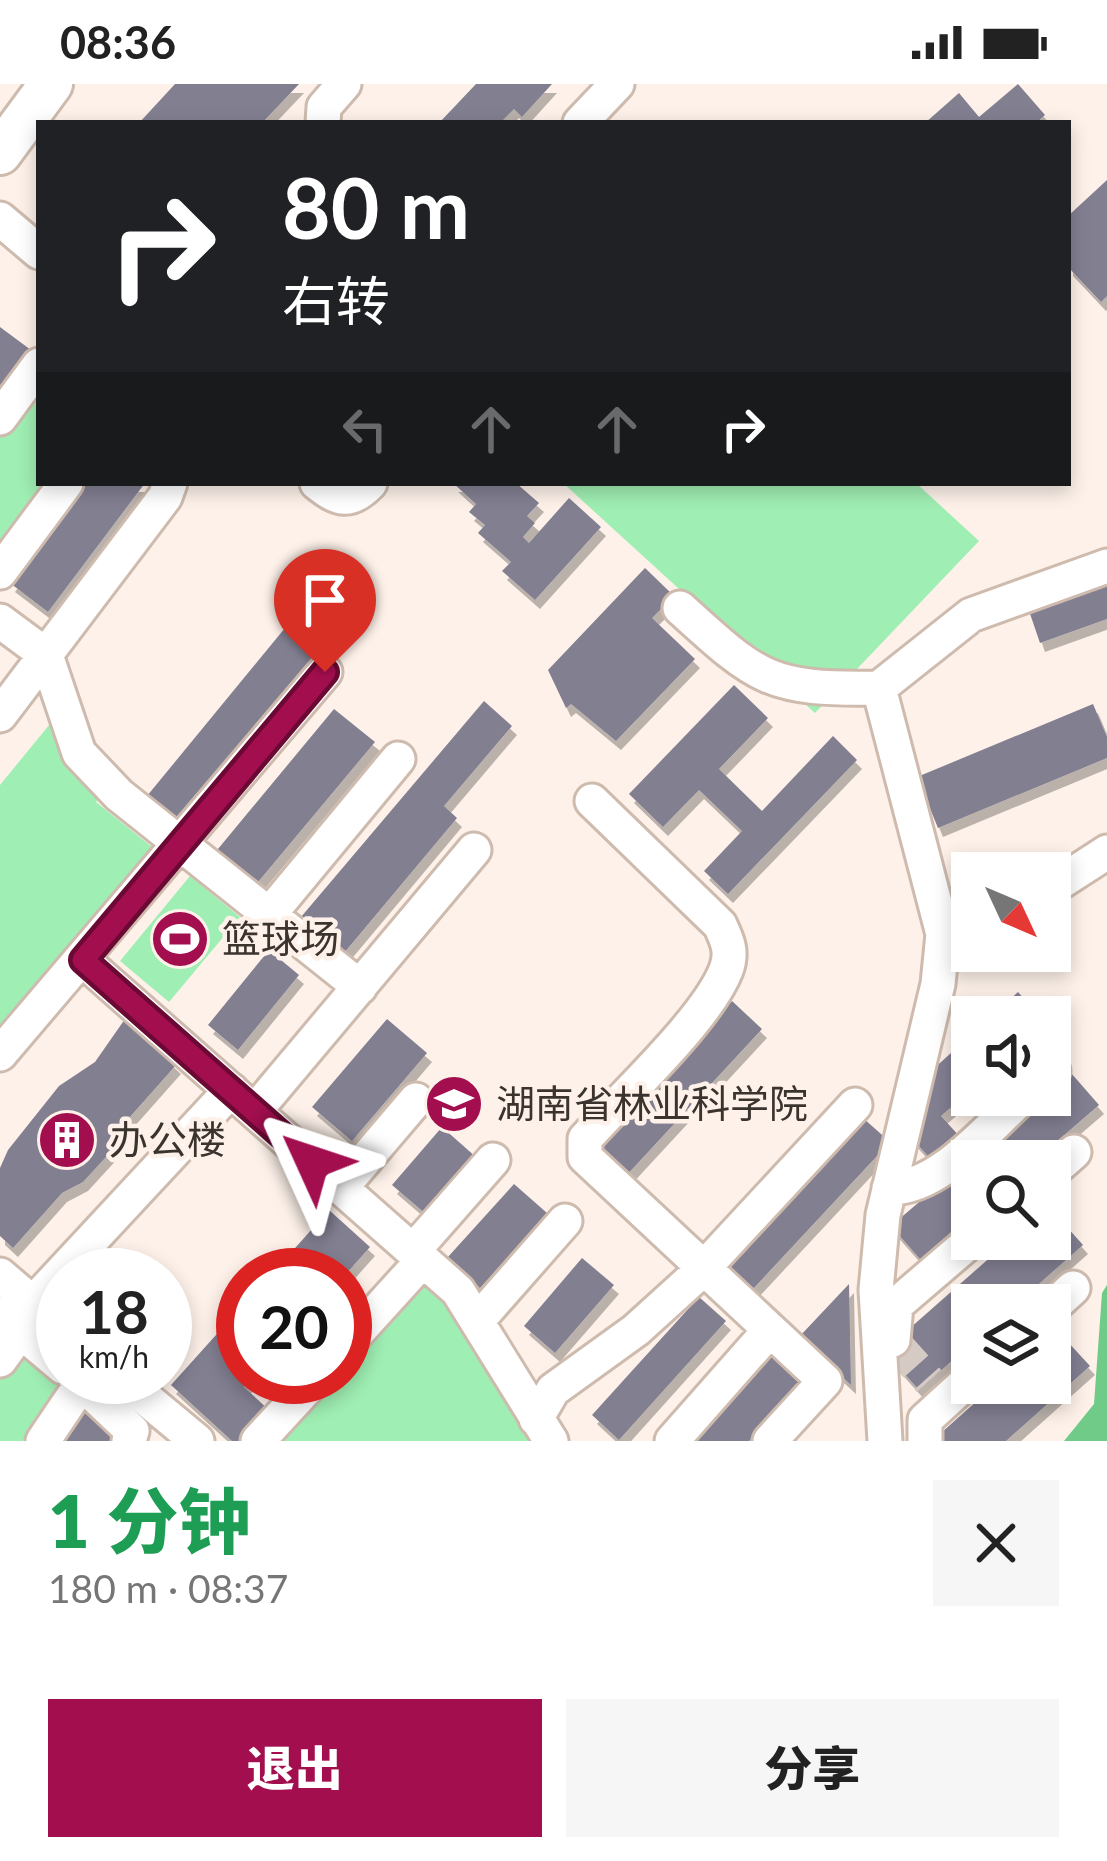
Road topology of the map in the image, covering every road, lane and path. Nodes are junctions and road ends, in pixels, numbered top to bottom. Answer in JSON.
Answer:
{"nodes":[{"id":1,"x":51,"y":84,"type":"edge"},
{"id":2,"x":344,"y":84,"type":"edge"},
{"id":3,"x":617,"y":84,"type":"edge"},
{"id":4,"x":323,"y":120,"type":"edge"},
{"id":5,"x":583,"y":120,"type":"edge"},
{"id":6,"x":0,"y":153,"type":"edge"},
{"id":7,"x":0,"y":219,"type":"edge"},
{"id":8,"x":36,"y":249,"type":"edge"},
{"id":9,"x":36,"y":369,"type":"edge"},
{"id":10,"x":0,"y":418,"type":"edge"},
{"id":11,"x":64,"y":486,"type":"edge"},
{"id":12,"x":169,"y":486,"type":"edge"},
{"id":13,"x":321,"y":486,"type":"edge"},
{"id":14,"x":366,"y":486,"type":"edge"},
{"id":15,"x":1107,"y":566,"type":"edge"},
{"id":16,"x":0,"y":572,"type":"edge"},
{"id":17,"x":680,"y":608,"type":"dead end"},
{"id":18,"x":0,"y":621,"type":"edge"},
{"id":19,"x":46,"y":655,"type":"junction"},
{"id":20,"x":325,"y":672,"type":"dead end"},
{"id":21,"x":879,"y":688,"type":"junction"},
{"id":22,"x":0,"y":715,"type":"edge"},
{"id":23,"x":398,"y":759,"type":"dead end"},
{"id":24,"x":592,"y":801,"type":"dead end"},
{"id":25,"x":180,"y":847,"type":"junction"},
{"id":26,"x":475,"y":850,"type":"dead end"},
{"id":27,"x":1107,"y":852,"type":"edge"},
{"id":28,"x":1071,"y":875,"type":"edge"},
{"id":29,"x":951,"y":910,"type":"edge"},
{"id":30,"x":268,"y":916,"type":"junction"},
{"id":31,"x":951,"y":950,"type":"edge"},
{"id":32,"x":83,"y":960,"type":"junction"},
{"id":33,"x":360,"y":987,"type":"junction"},
{"id":34,"x":0,"y":1054,"type":"edge"},
{"id":35,"x":416,"y":1100,"type":"dead end"},
{"id":36,"x":243,"y":1101,"type":"junction"},
{"id":37,"x":855,"y":1105,"type":"dead end"},
{"id":38,"x":1001,"y":1116,"type":"edge"},
{"id":39,"x":493,"y":1160,"type":"dead end"},
{"id":40,"x":341,"y":1188,"type":"junction"},
{"id":41,"x":889,"y":1189,"type":"junction"},
{"id":42,"x":565,"y":1221,"type":"dead end"},
{"id":43,"x":418,"y":1256,"type":"junction"},
{"id":44,"x":951,"y":1256,"type":"edge"},
{"id":45,"x":701,"y":1270,"type":"junction"},
{"id":46,"x":0,"y":1275,"type":"edge"},
{"id":47,"x":886,"y":1307,"type":"junction"},
{"id":48,"x":372,"y":1313,"type":"edge"},
{"id":49,"x":18,"y":1316,"type":"edge"},
{"id":50,"x":478,"y":1320,"type":"junction"},
{"id":51,"x":769,"y":1331,"type":"junction"},
{"id":52,"x":895,"y":1342,"type":"tunnel mouth"},
{"id":53,"x":0,"y":1360,"type":"edge"},
{"id":54,"x":951,"y":1386,"type":"edge"},
{"id":55,"x":61,"y":1404,"type":"edge"},
{"id":56,"x":107,"y":1404,"type":"edge"},
{"id":57,"x":152,"y":1404,"type":"edge"},
{"id":58,"x":292,"y":1404,"type":"edge"},
{"id":59,"x":544,"y":1430,"type":"edge"},
{"id":60,"x":43,"y":1441,"type":"edge"},
{"id":61,"x":130,"y":1441,"type":"edge"},
{"id":62,"x":196,"y":1441,"type":"edge"},
{"id":63,"x":258,"y":1441,"type":"edge"},
{"id":64,"x":672,"y":1441,"type":"edge"},
{"id":65,"x":770,"y":1441,"type":"edge"},
{"id":66,"x":885,"y":1441,"type":"edge"},
{"id":67,"x":925,"y":1441,"type":"edge"}],
"edges":[{"from":1,"to":6,"type":"main road"},
{"from":2,"to":4,"type":"street"},
{"from":3,"to":5,"type":"street"},
{"from":7,"to":8,"type":"street"},
{"from":9,"to":10,"type":"street"},
{"from":11,"to":16,"type":"street"},
{"from":12,"to":19,"type":"street"},
{"from":13,"to":14,"type":"street"},
{"from":15,"to":21,"type":"street"},
{"from":17,"to":21,"type":"street"},
{"from":18,"to":19,"type":"street"},
{"from":19,"to":22,"type":"street"},
{"from":19,"to":25,"type":"street"},
{"from":20,"to":25,"type":"street"},
{"from":21,"to":29,"type":"street"},
{"from":23,"to":30,"type":"street"},
{"from":24,"to":45,"type":"street"},
{"from":25,"to":30,"type":"street"},
{"from":25,"to":32,"type":"street"},
{"from":26,"to":33,"type":"street"},
{"from":27,"to":28,"type":"street"},
{"from":30,"to":33,"type":"street"},
{"from":31,"to":41,"type":"street"},
{"from":32,"to":34,"type":"street"},
{"from":32,"to":36,"type":"street"},
{"from":33,"to":36,"type":"street"},
{"from":35,"to":40,"type":"street"},
{"from":36,"to":40,"type":"street"},
{"from":36,"to":49,"type":"street"},
{"from":37,"to":45,"type":"street"},
{"from":38,"to":41,"type":"street"},
{"from":39,"to":43,"type":"street"},
{"from":40,"to":43,"type":"street"},
{"from":41,"to":47,"type":"street"},
{"from":42,"to":50,"type":"street"},
{"from":43,"to":48,"type":"street"},
{"from":43,"to":50,"type":"street"},
{"from":44,"to":47,"type":"street"},
{"from":45,"to":51,"type":"street"},
{"from":45,"to":59,"type":"street"},
{"from":46,"to":49,"type":"street"},
{"from":47,"to":52,"type":"street"},
{"from":47,"to":66,"type":"street"},
{"from":49,"to":53,"type":"street"},
{"from":50,"to":59,"type":"street"},
{"from":51,"to":64,"type":"street"},
{"from":51,"to":65,"type":"street"},
{"from":54,"to":67,"type":"street"},
{"from":55,"to":60,"type":"street"},
{"from":56,"to":61,"type":"street"},
{"from":57,"to":62,"type":"street"},
{"from":58,"to":63,"type":"street"}]}
